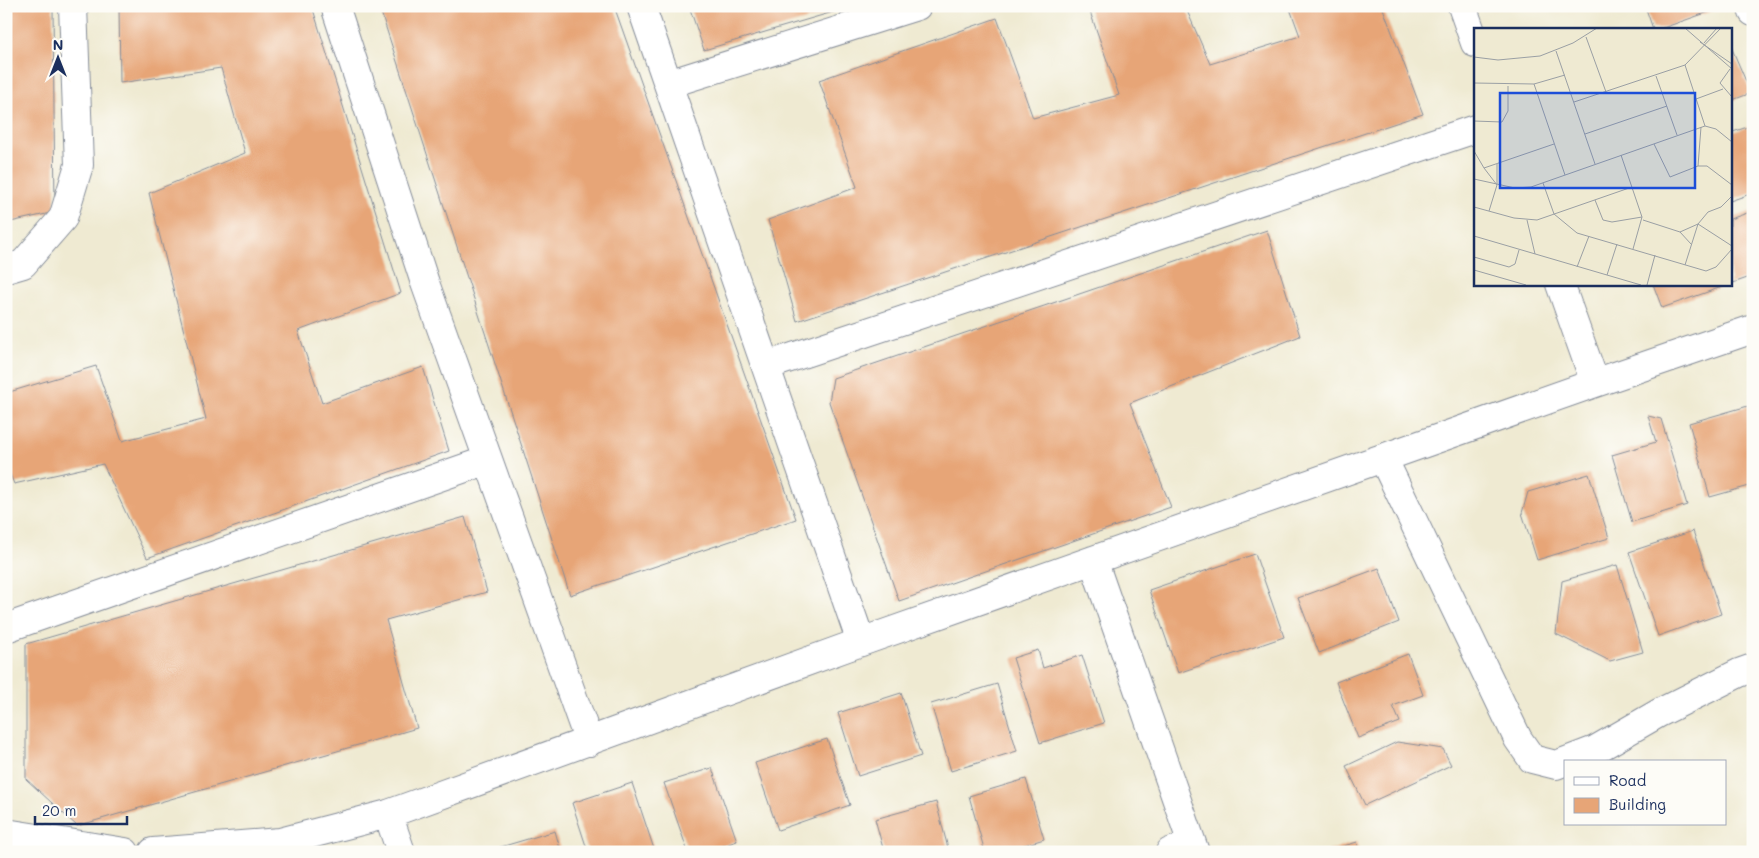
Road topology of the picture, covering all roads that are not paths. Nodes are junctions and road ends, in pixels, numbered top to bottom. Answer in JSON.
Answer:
{"nodes":[{"id":1,"x":74,"y":6,"type":"edge"},
{"id":2,"x":335,"y":6,"type":"edge"},
{"id":3,"x":641,"y":6,"type":"edge"},
{"id":4,"x":917,"y":6,"type":"edge"},
{"id":5,"x":1462,"y":6,"type":"edge"},
{"id":6,"x":1751,"y":6,"type":"edge"},
{"id":7,"x":1753,"y":12,"type":"edge"},
{"id":8,"x":1474,"y":40,"type":"edge"},
{"id":9,"x":668,"y":84,"type":"junction"},
{"id":10,"x":1474,"y":129,"type":"edge"},
{"id":11,"x":6,"y":268,"type":"edge"},
{"id":12,"x":1560,"y":285,"type":"edge"},
{"id":13,"x":1753,"y":329,"type":"edge"},
{"id":14,"x":766,"y":366,"type":"junction"},
{"id":15,"x":1595,"y":383,"type":"junction"},
{"id":16,"x":1383,"y":458,"type":"junction"},
{"id":17,"x":488,"y":460,"type":"junction"},
{"id":18,"x":1093,"y":560,"type":"junction"},
{"id":19,"x":6,"y":628,"type":"edge"},
{"id":20,"x":861,"y":642,"type":"junction"},
{"id":21,"x":1753,"y":668,"type":"edge"},
{"id":22,"x":589,"y":742,"type":"junction"},
{"id":23,"x":1569,"y":760,"type":"edge"},
{"id":24,"x":1564,"y":762,"type":"edge"},
{"id":25,"x":388,"y":814,"type":"junction"},
{"id":26,"x":6,"y":833,"type":"edge"},
{"id":27,"x":1186,"y":849,"type":"edge"},
{"id":28,"x":125,"y":852,"type":"edge"},
{"id":29,"x":153,"y":852,"type":"edge"},
{"id":30,"x":401,"y":852,"type":"edge"}],
"edges":[{"from":1,"to":11,"type":"street"},
{"from":2,"to":17,"type":"street"},
{"from":3,"to":9,"type":"street"},
{"from":4,"to":9,"type":"street"},
{"from":5,"to":8,"type":"street"},
{"from":6,"to":7,"type":"street"},
{"from":9,"to":14,"type":"street"},
{"from":10,"to":14,"type":"street"},
{"from":12,"to":15,"type":"street"},
{"from":13,"to":15,"type":"street"},
{"from":14,"to":20,"type":"street"},
{"from":15,"to":16,"type":"street"},
{"from":16,"to":18,"type":"street"},
{"from":16,"to":24,"type":"street"},
{"from":17,"to":19,"type":"street"},
{"from":17,"to":22,"type":"street"},
{"from":18,"to":20,"type":"street"},
{"from":18,"to":27,"type":"street"},
{"from":20,"to":22,"type":"street"},
{"from":21,"to":23,"type":"street"},
{"from":22,"to":25,"type":"street"},
{"from":25,"to":29,"type":"street"},
{"from":25,"to":30,"type":"street"},
{"from":26,"to":28,"type":"street"}]}
